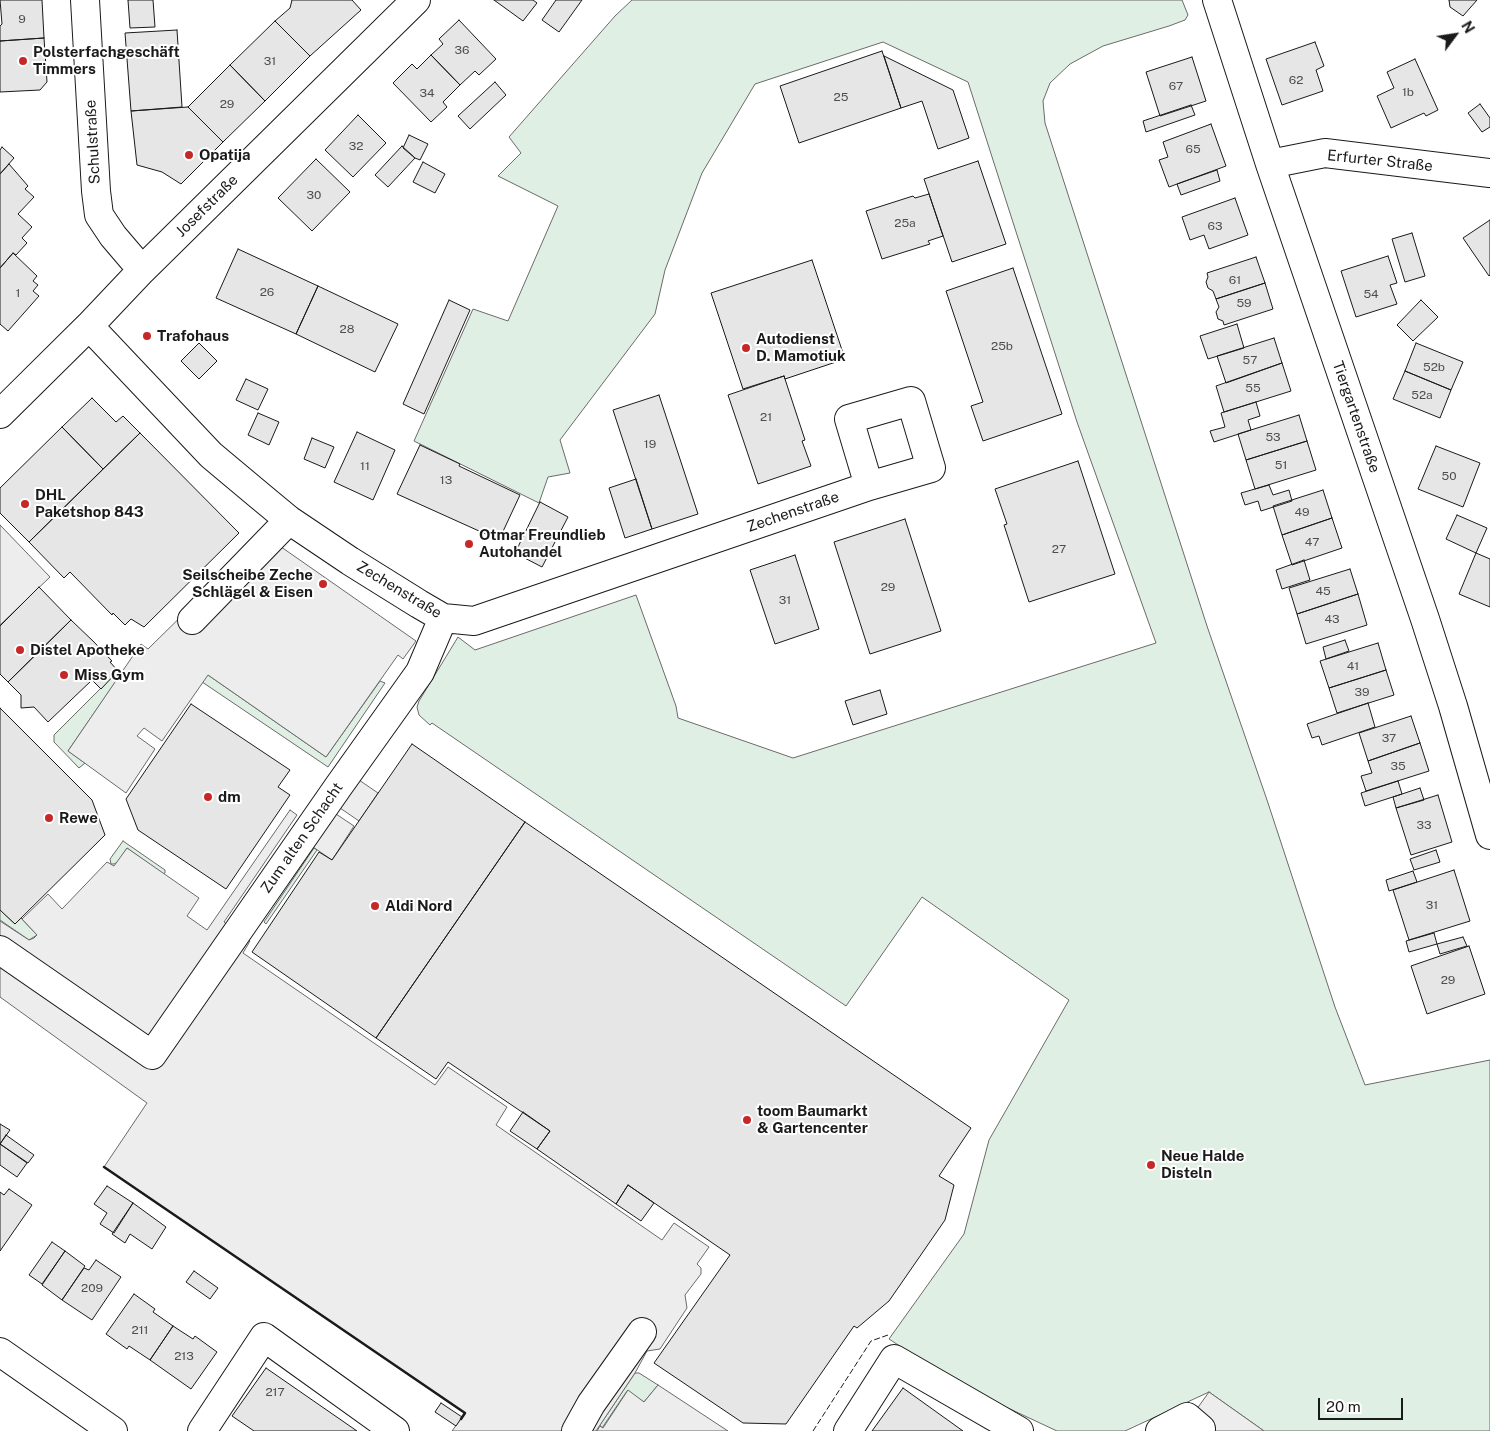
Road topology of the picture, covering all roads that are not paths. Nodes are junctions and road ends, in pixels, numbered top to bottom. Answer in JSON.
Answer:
{"nodes":[{"id":1,"x":84,"y":0,"type":"edge"},
{"id":2,"x":416,"y":0,"type":"edge"},
{"id":3,"x":1217,"y":0,"type":"edge"},
{"id":4,"x":1270,"y":164,"type":"junction"},
{"id":5,"x":1490,"y":173,"type":"edge"},
{"id":6,"x":142,"y":270,"type":"junction"},
{"id":7,"x":89,"y":326,"type":"junction"},
{"id":8,"x":0,"y":414,"type":"edge"},
{"id":9,"x":869,"y":486,"type":"dead end"},
{"id":10,"x":290,"y":520,"type":"junction"},
{"id":11,"x":443,"y":618,"type":"junction"},
{"id":12,"x":192,"y":620,"type":"dead end"},
{"id":13,"x":1490,"y":835,"type":"edge"},
{"id":14,"x":0,"y":950,"type":"edge"},
{"id":15,"x":642,"y":1332,"type":"dead end"},
{"id":16,"x":0,"y":1352,"type":"edge"},
{"id":17,"x":579,"y":1430,"type":"edge"},
{"id":18,"x":1201,"y":1430,"type":"dead end"},
{"id":19,"x":113,"y":1431,"type":"edge"},
{"id":20,"x":202,"y":1431,"type":"edge"},
{"id":21,"x":395,"y":1431,"type":"edge"},
{"id":22,"x":848,"y":1431,"type":"edge"},
{"id":23,"x":1019,"y":1431,"type":"edge"},
{"id":24,"x":1160,"y":1431,"type":"edge"}],
"edges":[{"from":1,"to":6,"type":"street","name":"Schulstraße"},
{"from":2,"to":6,"type":"street","name":"Josefstraße"},
{"from":3,"to":4,"type":"street","name":"Tiergartenstraße"},
{"from":4,"to":5,"type":"street","name":"Erfurter Straße"},
{"from":4,"to":13,"type":"street","name":"Tiergartenstraße"},
{"from":6,"to":7,"type":"street","name":"Josefstraße"},
{"from":7,"to":8,"type":"street","name":"Josefstraße"},
{"from":7,"to":10,"type":"street","name":"Zechenstraße"},
{"from":9,"to":11,"type":"street","name":"Zechenstraße"},
{"from":10,"to":11,"type":"street","name":"Zechenstraße"},
{"from":10,"to":12,"type":"street"},
{"from":11,"to":14,"type":"street","name":"Zum alten Schacht"},
{"from":15,"to":17,"type":"street"},
{"from":16,"to":19,"type":"street"},
{"from":18,"to":24,"type":"street"},
{"from":20,"to":21,"type":"street"},
{"from":22,"to":23,"type":"street"}]}
